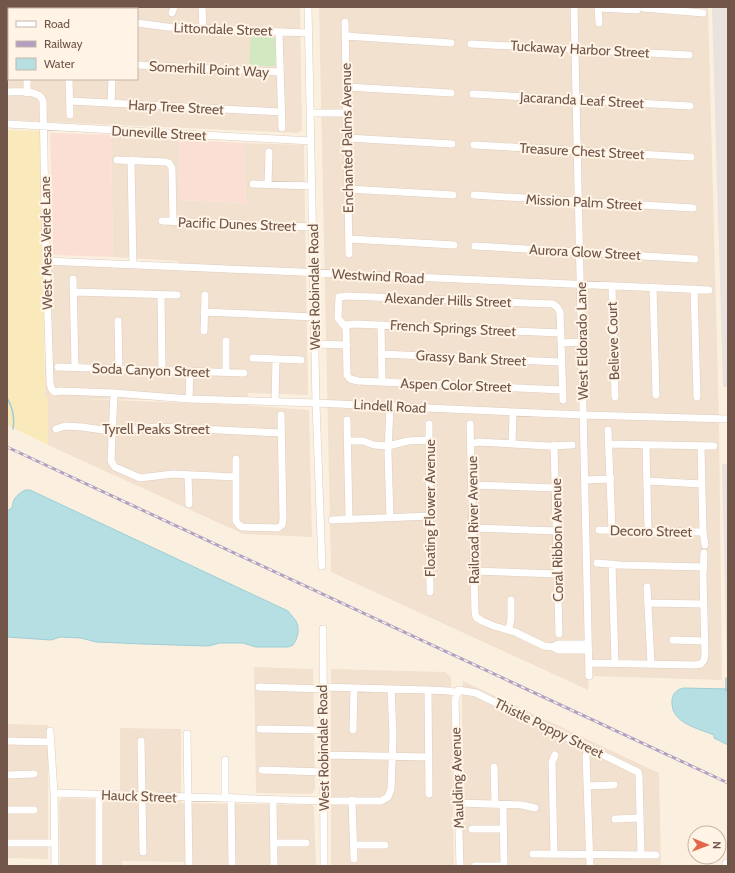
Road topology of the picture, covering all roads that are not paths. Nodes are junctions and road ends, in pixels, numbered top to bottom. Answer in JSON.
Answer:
{"nodes":[{"id":1,"x":202,"y":7,"type":"edge"},
{"id":2,"x":308,"y":7,"type":"edge"},
{"id":3,"x":574,"y":7,"type":"edge"},
{"id":4,"x":598,"y":8,"type":"edge"},
{"id":5,"x":639,"y":8,"type":"edge"},
{"id":6,"x":653,"y":8,"type":"edge"},
{"id":7,"x":689,"y":9,"type":"edge"},
{"id":8,"x":702,"y":13,"type":"dead end"},
{"id":9,"x":345,"y":22,"type":"dead end"},
{"id":10,"x":138,"y":23,"type":"edge"},
{"id":11,"x":599,"y":23,"type":"dead end"},
{"id":12,"x":203,"y":28,"type":"junction"},
{"id":13,"x":279,"y":32,"type":"junction"},
{"id":14,"x":308,"y":33,"type":"junction"},
{"id":15,"x":345,"y":36,"type":"junction"},
{"id":16,"x":451,"y":43,"type":"dead end"},
{"id":17,"x":471,"y":44,"type":"dead end"},
{"id":18,"x":575,"y":49,"type":"junction"},
{"id":19,"x":689,"y":55,"type":"dead end"},
{"id":20,"x":138,"y":65,"type":"edge"},
{"id":21,"x":280,"y":72,"type":"junction"},
{"id":22,"x":27,"y":80,"type":"edge"},
{"id":23,"x":69,"y":80,"type":"edge"},
{"id":24,"x":112,"y":80,"type":"edge"},
{"id":25,"x":346,"y":87,"type":"junction"},
{"id":26,"x":7,"y":92,"type":"edge"},
{"id":27,"x":27,"y":93,"type":"junction"},
{"id":28,"x":451,"y":93,"type":"dead end"},
{"id":29,"x":473,"y":94,"type":"dead end"},
{"id":30,"x":576,"y":100,"type":"junction"},
{"id":31,"x":70,"y":101,"type":"junction"},
{"id":32,"x":110,"y":103,"type":"junction"},
{"id":33,"x":690,"y":106,"type":"dead end"},
{"id":34,"x":281,"y":112,"type":"junction"},
{"id":35,"x":310,"y":113,"type":"junction"},
{"id":36,"x":346,"y":113,"type":"junction"},
{"id":37,"x":70,"y":115,"type":"dead end"},
{"id":38,"x":7,"y":124,"type":"edge"},
{"id":39,"x":44,"y":127,"type":"junction"},
{"id":40,"x":282,"y":128,"type":"dead end"},
{"id":41,"x":347,"y":138,"type":"junction"},
{"id":42,"x":311,"y":141,"type":"junction"},
{"id":43,"x":452,"y":144,"type":"dead end"},
{"id":44,"x":474,"y":145,"type":"dead end"},
{"id":45,"x":577,"y":151,"type":"junction"},
{"id":46,"x":269,"y":152,"type":"dead end"},
{"id":47,"x":690,"y":157,"type":"dead end"},
{"id":48,"x":117,"y":160,"type":"dead end"},
{"id":49,"x":131,"y":160,"type":"junction"},
{"id":50,"x":253,"y":184,"type":"dead end"},
{"id":51,"x":268,"y":184,"type":"junction"},
{"id":52,"x":312,"y":186,"type":"junction"},
{"id":53,"x":348,"y":189,"type":"junction"},
{"id":54,"x":453,"y":195,"type":"dead end"},
{"id":55,"x":474,"y":195,"type":"dead end"},
{"id":56,"x":578,"y":201,"type":"junction"},
{"id":57,"x":693,"y":208,"type":"dead end"},
{"id":58,"x":162,"y":221,"type":"dead end"},
{"id":59,"x":173,"y":221,"type":"junction"},
{"id":60,"x":312,"y":227,"type":"junction"},
{"id":61,"x":349,"y":239,"type":"junction"},
{"id":62,"x":454,"y":245,"type":"dead end"},
{"id":63,"x":475,"y":246,"type":"dead end"},
{"id":64,"x":579,"y":252,"type":"junction"},
{"id":65,"x":349,"y":254,"type":"dead end"},
{"id":66,"x":696,"y":259,"type":"dead end"},
{"id":67,"x":46,"y":261,"type":"junction"},
{"id":68,"x":133,"y":265,"type":"junction"},
{"id":69,"x":313,"y":273,"type":"junction"},
{"id":70,"x":73,"y":279,"type":"dead end"},
{"id":71,"x":580,"y":284,"type":"junction"},
{"id":72,"x":612,"y":286,"type":"junction"},
{"id":73,"x":652,"y":287,"type":"junction"},
{"id":74,"x":694,"y":289,"type":"junction"},
{"id":75,"x":709,"y":290,"type":"dead end"},
{"id":76,"x":73,"y":292,"type":"junction"},
{"id":77,"x":161,"y":295,"type":"junction"},
{"id":78,"x":177,"y":295,"type":"dead end"},
{"id":79,"x":205,"y":295,"type":"dead end"},
{"id":80,"x":204,"y":312,"type":"junction"},
{"id":81,"x":314,"y":317,"type":"junction"},
{"id":82,"x":118,"y":322,"type":"dead end"},
{"id":83,"x":345,"y":325,"type":"junction"},
{"id":84,"x":381,"y":325,"type":"junction"},
{"id":85,"x":204,"y":331,"type":"dead end"},
{"id":86,"x":561,"y":333,"type":"junction"},
{"id":87,"x":226,"y":342,"type":"dead end"},
{"id":88,"x":581,"y":342,"type":"junction"},
{"id":89,"x":561,"y":343,"type":"junction"},
{"id":90,"x":315,"y":344,"type":"junction"},
{"id":91,"x":347,"y":345,"type":"junction"},
{"id":92,"x":382,"y":354,"type":"junction"},
{"id":93,"x":253,"y":358,"type":"dead end"},
{"id":94,"x":276,"y":359,"type":"junction"},
{"id":95,"x":301,"y":360,"type":"dead end"},
{"id":96,"x":561,"y":362,"type":"junction"},
{"id":97,"x":58,"y":366,"type":"dead end"},
{"id":98,"x":74,"y":367,"type":"junction"},
{"id":99,"x":119,"y":369,"type":"junction"},
{"id":100,"x":162,"y":370,"type":"junction"},
{"id":101,"x":190,"y":371,"type":"junction"},
{"id":102,"x":226,"y":372,"type":"junction"},
{"id":103,"x":244,"y":373,"type":"dead end"},
{"id":104,"x":382,"y":382,"type":"junction"},
{"id":105,"x":562,"y":390,"type":"junction"},
{"id":106,"x":52,"y":391,"type":"joint"},
{"id":107,"x":114,"y":393,"type":"junction"},
{"id":108,"x":656,"y":395,"type":"dead end"},
{"id":109,"x":615,"y":397,"type":"dead end"},
{"id":110,"x":697,"y":398,"type":"dead end"},
{"id":111,"x":189,"y":399,"type":"junction"},
{"id":112,"x":563,"y":400,"type":"dead end"},
{"id":113,"x":275,"y":402,"type":"junction"},
{"id":114,"x":316,"y":403,"type":"junction"},
{"id":115,"x":390,"y":406,"type":"junction"},
{"id":116,"x":513,"y":412,"type":"junction"},
{"id":117,"x":281,"y":415,"type":"dead end"},
{"id":118,"x":583,"y":415,"type":"junction"},
{"id":119,"x":728,"y":419,"type":"edge"},
{"id":120,"x":347,"y":420,"type":"dead end"},
{"id":121,"x":429,"y":424,"type":"dead end"},
{"id":122,"x":470,"y":424,"type":"dead end"},
{"id":123,"x":56,"y":429,"type":"dead end"},
{"id":124,"x":608,"y":430,"type":"dead end"},
{"id":125,"x":112,"y":431,"type":"junction"},
{"id":126,"x":281,"y":433,"type":"junction"},
{"id":127,"x":429,"y":440,"type":"junction"},
{"id":128,"x":348,"y":441,"type":"junction"},
{"id":129,"x":471,"y":444,"type":"junction"},
{"id":130,"x":512,"y":444,"type":"junction"},
{"id":131,"x":609,"y":444,"type":"junction"},
{"id":132,"x":554,"y":445,"type":"junction"},
{"id":133,"x":572,"y":445,"type":"dead end"},
{"id":134,"x":646,"y":445,"type":"junction"},
{"id":135,"x":388,"y":446,"type":"junction"},
{"id":136,"x":714,"y":446,"type":"dead end"},
{"id":137,"x":701,"y":447,"type":"junction"},
{"id":138,"x":236,"y":459,"type":"dead end"},
{"id":139,"x":188,"y":475,"type":"junction"},
{"id":140,"x":236,"y":477,"type":"junction"},
{"id":141,"x":611,"y":479,"type":"junction"},
{"id":142,"x":585,"y":480,"type":"junction"},
{"id":143,"x":647,"y":482,"type":"junction"},
{"id":144,"x":702,"y":484,"type":"junction"},
{"id":145,"x":472,"y":485,"type":"junction"},
{"id":146,"x":556,"y":488,"type":"junction"},
{"id":147,"x":189,"y":504,"type":"dead end"},
{"id":148,"x":430,"y":516,"type":"junction"},
{"id":149,"x":390,"y":517,"type":"junction"},
{"id":150,"x":349,"y":519,"type":"junction"},
{"id":151,"x":332,"y":520,"type":"dead end"},
{"id":152,"x":473,"y":528,"type":"junction"},
{"id":153,"x":599,"y":530,"type":"dead end"},
{"id":154,"x":612,"y":530,"type":"junction"},
{"id":155,"x":648,"y":530,"type":"junction"},
{"id":156,"x":557,"y":531,"type":"junction"},
{"id":157,"x":703,"y":532,"type":"junction"},
{"id":158,"x":705,"y":545,"type":"dead end"},
{"id":159,"x":704,"y":553,"type":"dead end"},
{"id":160,"x":597,"y":563,"type":"dead end"},
{"id":161,"x":612,"y":564,"type":"junction"},
{"id":162,"x":322,"y":566,"type":"dead end"},
{"id":163,"x":704,"y":567,"type":"junction"},
{"id":164,"x":474,"y":571,"type":"junction"},
{"id":165,"x":558,"y":574,"type":"junction"},
{"id":166,"x":647,"y":587,"type":"dead end"},
{"id":167,"x":430,"y":592,"type":"dead end"},
{"id":168,"x":511,"y":600,"type":"dead end"},
{"id":169,"x":648,"y":603,"type":"junction"},
{"id":170,"x":704,"y":604,"type":"junction"},
{"id":171,"x":323,"y":629,"type":"dead end"},
{"id":172,"x":509,"y":630,"type":"junction"},
{"id":173,"x":559,"y":634,"type":"dead end"},
{"id":174,"x":673,"y":640,"type":"dead end"},
{"id":175,"x":704,"y":641,"type":"junction"},
{"id":176,"x":588,"y":647,"type":"junction"},
{"id":177,"x":589,"y":663,"type":"junction"},
{"id":178,"x":615,"y":664,"type":"junction"},
{"id":179,"x":651,"y":664,"type":"junction"},
{"id":180,"x":589,"y":676,"type":"dead end"},
{"id":181,"x":259,"y":687,"type":"dead end"},
{"id":182,"x":323,"y":688,"type":"junction"},
{"id":183,"x":354,"y":688,"type":"junction"},
{"id":184,"x":391,"y":689,"type":"junction"},
{"id":185,"x":428,"y":690,"type":"junction"},
{"id":186,"x":458,"y":692,"type":"junction"},
{"id":187,"x":260,"y":729,"type":"dead end"},
{"id":188,"x":323,"y":730,"type":"junction"},
{"id":189,"x":353,"y":730,"type":"dead end"},
{"id":190,"x":50,"y":731,"type":"dead end"},
{"id":191,"x":187,"y":734,"type":"dead end"},
{"id":192,"x":141,"y":740,"type":"dead end"},
{"id":193,"x":7,"y":741,"type":"edge"},
{"id":194,"x":50,"y":742,"type":"junction"},
{"id":195,"x":590,"y":747,"type":"junction"},
{"id":196,"x":324,"y":755,"type":"junction"},
{"id":197,"x":555,"y":755,"type":"dead end"},
{"id":198,"x":392,"y":756,"type":"junction"},
{"id":199,"x":429,"y":757,"type":"junction"},
{"id":200,"x":225,"y":760,"type":"dead end"},
{"id":201,"x":494,"y":767,"type":"dead end"},
{"id":202,"x":262,"y":770,"type":"dead end"},
{"id":203,"x":324,"y":772,"type":"junction"},
{"id":204,"x":7,"y":774,"type":"edge"},
{"id":205,"x":34,"y":774,"type":"dead end"},
{"id":206,"x":614,"y":785,"type":"dead end"},
{"id":207,"x":587,"y":786,"type":"junction"},
{"id":208,"x":54,"y":793,"type":"junction"},
{"id":209,"x":429,"y":794,"type":"dead end"},
{"id":210,"x":99,"y":795,"type":"junction"},
{"id":211,"x":143,"y":796,"type":"junction"},
{"id":212,"x":187,"y":797,"type":"junction"},
{"id":213,"x":228,"y":797,"type":"junction"},
{"id":214,"x":273,"y":799,"type":"junction"},
{"id":215,"x":352,"y":800,"type":"junction"},
{"id":216,"x":324,"y":801,"type":"junction"},
{"id":217,"x":458,"y":803,"type":"junction"},
{"id":218,"x":495,"y":805,"type":"junction"},
{"id":219,"x":503,"y":805,"type":"junction"},
{"id":220,"x":535,"y":808,"type":"dead end"},
{"id":221,"x":7,"y":810,"type":"edge"},
{"id":222,"x":34,"y":810,"type":"dead end"},
{"id":223,"x":640,"y":818,"type":"junction"},
{"id":224,"x":615,"y":819,"type":"dead end"},
{"id":225,"x":472,"y":829,"type":"dead end"},
{"id":226,"x":503,"y":829,"type":"junction"},
{"id":227,"x":7,"y":842,"type":"edge"},
{"id":228,"x":55,"y":843,"type":"junction"},
{"id":229,"x":274,"y":843,"type":"junction"},
{"id":230,"x":306,"y":843,"type":"dead end"},
{"id":231,"x":354,"y":845,"type":"junction"},
{"id":232,"x":385,"y":845,"type":"dead end"},
{"id":233,"x":143,"y":852,"type":"dead end"},
{"id":234,"x":532,"y":854,"type":"dead end"},
{"id":235,"x":554,"y":854,"type":"junction"},
{"id":236,"x":589,"y":855,"type":"junction"},
{"id":237,"x":641,"y":855,"type":"junction"},
{"id":238,"x":656,"y":855,"type":"dead end"},
{"id":239,"x":354,"y":859,"type":"dead end"},
{"id":240,"x":55,"y":866,"type":"edge"},
{"id":241,"x":99,"y":866,"type":"edge"},
{"id":242,"x":189,"y":866,"type":"edge"},
{"id":243,"x":232,"y":866,"type":"edge"},
{"id":244,"x":274,"y":866,"type":"edge"},
{"id":245,"x":324,"y":866,"type":"edge"},
{"id":246,"x":460,"y":866,"type":"edge"},
{"id":247,"x":475,"y":866,"type":"edge"},
{"id":248,"x":504,"y":866,"type":"edge"},
{"id":249,"x":590,"y":866,"type":"edge"}],
"edges":[{"from":1,"to":12,"type":"street"},
{"from":2,"to":14,"type":"street","name":"West Robindale Road"},
{"from":3,"to":18,"type":"street","name":"West Eldorado Lane"},
{"from":4,"to":5,"type":"street"},
{"from":4,"to":11,"type":"street"},
{"from":5,"to":6,"type":"street"},
{"from":6,"to":7,"type":"street"},
{"from":7,"to":8,"type":"street"},
{"from":9,"to":15,"type":"street","name":"Enchanted Palms Avenue"},
{"from":10,"to":12,"type":"street","name":"Littondale Street"},
{"from":12,"to":13,"type":"street","name":"Littondale Street"},
{"from":13,"to":14,"type":"street","name":"Littondale Street"},
{"from":13,"to":21,"type":"street"},
{"from":14,"to":35,"type":"street","name":"West Robindale Road"},
{"from":15,"to":16,"type":"street"},
{"from":15,"to":25,"type":"street","name":"Enchanted Palms Avenue"},
{"from":17,"to":18,"type":"street","name":"Tuckaway Harbor Street"},
{"from":18,"to":19,"type":"street","name":"Tuckaway Harbor Street"},
{"from":18,"to":30,"type":"street","name":"West Eldorado Lane"},
{"from":20,"to":21,"type":"street","name":"Somerhill Point Way"},
{"from":21,"to":34,"type":"street"},
{"from":22,"to":27,"type":"street"},
{"from":23,"to":31,"type":"street"},
{"from":24,"to":32,"type":"street"},
{"from":25,"to":28,"type":"street"},
{"from":25,"to":36,"type":"street","name":"Enchanted Palms Avenue"},
{"from":26,"to":27,"type":"street"},
{"from":27,"to":39,"type":"street","name":"West Mesa Verde Lane"},
{"from":29,"to":30,"type":"street","name":"Jacaranda Leaf Street"},
{"from":30,"to":33,"type":"street","name":"Jacaranda Leaf Street"},
{"from":30,"to":45,"type":"street","name":"West Eldorado Lane"},
{"from":31,"to":32,"type":"street","name":"Harp Tree Street"},
{"from":31,"to":37,"type":"street"},
{"from":32,"to":34,"type":"street","name":"Harp Tree Street"},
{"from":34,"to":40,"type":"street"},
{"from":35,"to":36,"type":"street"},
{"from":35,"to":42,"type":"street","name":"West Robindale Road"},
{"from":36,"to":41,"type":"street","name":"Enchanted Palms Avenue"},
{"from":38,"to":39,"type":"street","name":"Duneville Street"},
{"from":39,"to":42,"type":"street","name":"Duneville Street"},
{"from":39,"to":67,"type":"street","name":"West Mesa Verde Lane"},
{"from":41,"to":43,"type":"street"},
{"from":41,"to":53,"type":"street","name":"Enchanted Palms Avenue"},
{"from":42,"to":52,"type":"street","name":"West Robindale Road"},
{"from":44,"to":45,"type":"street","name":"Treasure Chest Street"},
{"from":45,"to":47,"type":"street","name":"Treasure Chest Street"},
{"from":45,"to":56,"type":"street","name":"West Eldorado Lane"},
{"from":46,"to":51,"type":"street"},
{"from":48,"to":49,"type":"street"},
{"from":49,"to":59,"type":"street"},
{"from":49,"to":68,"type":"street"},
{"from":50,"to":51,"type":"street"},
{"from":51,"to":52,"type":"street"},
{"from":52,"to":60,"type":"street","name":"West Robindale Road"},
{"from":53,"to":54,"type":"street"},
{"from":53,"to":61,"type":"street","name":"Enchanted Palms Avenue"},
{"from":55,"to":56,"type":"street","name":"Mission Palm Street"},
{"from":56,"to":57,"type":"street","name":"Mission Palm Street"},
{"from":56,"to":64,"type":"street","name":"West Eldorado Lane"},
{"from":58,"to":59,"type":"street","name":"Pacific Dunes Street"},
{"from":59,"to":60,"type":"street","name":"Pacific Dunes Street"},
{"from":60,"to":69,"type":"street","name":"West Robindale Road"},
{"from":61,"to":62,"type":"street"},
{"from":61,"to":65,"type":"street","name":"Enchanted Palms Avenue"},
{"from":63,"to":64,"type":"street","name":"Aurora Glow Street"},
{"from":64,"to":66,"type":"street","name":"Aurora Glow Street"},
{"from":64,"to":71,"type":"street","name":"West Eldorado Lane"},
{"from":67,"to":68,"type":"street","name":"Westwind Road"},
{"from":67,"to":106,"type":"street","name":"West Mesa Verde Lane"},
{"from":68,"to":69,"type":"street","name":"Westwind Road"},
{"from":69,"to":71,"type":"street","name":"Westwind Road"},
{"from":69,"to":81,"type":"street","name":"West Robindale Road"},
{"from":70,"to":76,"type":"street"},
{"from":71,"to":72,"type":"street","name":"Westwind Road"},
{"from":71,"to":88,"type":"street","name":"West Eldorado Lane"},
{"from":72,"to":73,"type":"street","name":"Westwind Road"},
{"from":72,"to":109,"type":"street","name":"Believe Court"},
{"from":73,"to":74,"type":"street","name":"Westwind Road"},
{"from":73,"to":108,"type":"street"},
{"from":74,"to":75,"type":"street","name":"Westwind Road"},
{"from":74,"to":110,"type":"street"},
{"from":76,"to":77,"type":"street"},
{"from":76,"to":98,"type":"street"},
{"from":77,"to":78,"type":"street"},
{"from":77,"to":100,"type":"street"},
{"from":79,"to":80,"type":"street"},
{"from":80,"to":81,"type":"street"},
{"from":80,"to":85,"type":"street"},
{"from":81,"to":90,"type":"street","name":"West Robindale Road"},
{"from":82,"to":99,"type":"street"},
{"from":83,"to":84,"type":"street","name":"French Springs Street"},
{"from":83,"to":86,"type":"street","name":"Alexander Hills Street"},
{"from":83,"to":91,"type":"street"},
{"from":84,"to":86,"type":"street","name":"French Springs Street"},
{"from":84,"to":92,"type":"street"},
{"from":86,"to":89,"type":"street"},
{"from":87,"to":102,"type":"street"},
{"from":88,"to":89,"type":"street"},
{"from":88,"to":118,"type":"street","name":"West Eldorado Lane"},
{"from":89,"to":96,"type":"street"},
{"from":90,"to":91,"type":"street"},
{"from":90,"to":114,"type":"street","name":"West Robindale Road"},
{"from":91,"to":104,"type":"street","name":"Aspen Color Street"},
{"from":92,"to":96,"type":"street","name":"Grassy Bank Street"},
{"from":92,"to":104,"type":"street"},
{"from":93,"to":94,"type":"street"},
{"from":94,"to":95,"type":"street"},
{"from":94,"to":113,"type":"street"},
{"from":96,"to":105,"type":"street"},
{"from":97,"to":98,"type":"street","name":"Soda Canyon Street"},
{"from":98,"to":99,"type":"street","name":"Soda Canyon Street"},
{"from":99,"to":100,"type":"street","name":"Soda Canyon Street"},
{"from":100,"to":101,"type":"street","name":"Soda Canyon Street"},
{"from":101,"to":102,"type":"street","name":"Soda Canyon Street"},
{"from":101,"to":111,"type":"street"},
{"from":102,"to":103,"type":"street","name":"Soda Canyon Street"},
{"from":104,"to":105,"type":"street","name":"Aspen Color Street"},
{"from":105,"to":112,"type":"street"},
{"from":106,"to":107,"type":"street","name":"Lindell Road"},
{"from":107,"to":111,"type":"street","name":"Lindell Road"},
{"from":107,"to":125,"type":"street"},
{"from":111,"to":113,"type":"street","name":"Lindell Road"},
{"from":113,"to":114,"type":"street","name":"Lindell Road"},
{"from":114,"to":115,"type":"street","name":"Lindell Road"},
{"from":114,"to":162,"type":"street","name":"West Robindale Road"},
{"from":115,"to":116,"type":"street","name":"Lindell Road"},
{"from":115,"to":135,"type":"street"},
{"from":116,"to":118,"type":"street","name":"Lindell Road"},
{"from":116,"to":130,"type":"street"},
{"from":117,"to":126,"type":"street"},
{"from":118,"to":119,"type":"street","name":"Lindell Road"},
{"from":118,"to":142,"type":"street","name":"West Eldorado Lane"},
{"from":120,"to":128,"type":"street"},
{"from":121,"to":127,"type":"street","name":"Floating Flower Avenue"},
{"from":122,"to":129,"type":"street","name":"Railroad River Avenue"},
{"from":123,"to":125,"type":"street","name":"Tyrell Peaks Street"},
{"from":124,"to":131,"type":"street"},
{"from":125,"to":126,"type":"street","name":"Tyrell Peaks Street"},
{"from":125,"to":139,"type":"street"},
{"from":126,"to":140,"type":"street"},
{"from":127,"to":135,"type":"street"},
{"from":127,"to":148,"type":"street","name":"Floating Flower Avenue"},
{"from":128,"to":135,"type":"street"},
{"from":128,"to":150,"type":"street"},
{"from":129,"to":130,"type":"street"},
{"from":129,"to":145,"type":"street","name":"Railroad River Avenue"},
{"from":130,"to":132,"type":"street"},
{"from":131,"to":134,"type":"street"},
{"from":131,"to":141,"type":"street"},
{"from":132,"to":133,"type":"street"},
{"from":132,"to":146,"type":"street","name":"Coral Ribbon Avenue"},
{"from":134,"to":137,"type":"street"},
{"from":134,"to":143,"type":"street"},
{"from":135,"to":149,"type":"street"},
{"from":136,"to":137,"type":"street"},
{"from":137,"to":144,"type":"street"},
{"from":138,"to":140,"type":"street"},
{"from":139,"to":140,"type":"street"},
{"from":139,"to":147,"type":"street"},
{"from":141,"to":142,"type":"street"},
{"from":141,"to":154,"type":"street"},
{"from":142,"to":176,"type":"street","name":"West Eldorado Lane"},
{"from":143,"to":144,"type":"street"},
{"from":143,"to":155,"type":"street"},
{"from":144,"to":157,"type":"street"},
{"from":145,"to":146,"type":"street"},
{"from":145,"to":152,"type":"street","name":"Railroad River Avenue"},
{"from":146,"to":156,"type":"street","name":"Coral Ribbon Avenue"},
{"from":148,"to":149,"type":"street"},
{"from":148,"to":167,"type":"street","name":"Floating Flower Avenue"},
{"from":149,"to":150,"type":"street"},
{"from":150,"to":151,"type":"street"},
{"from":152,"to":156,"type":"street"},
{"from":152,"to":164,"type":"street","name":"Railroad River Avenue"},
{"from":153,"to":154,"type":"street","name":"Decoro Street"},
{"from":154,"to":155,"type":"street","name":"Decoro Street"},
{"from":155,"to":157,"type":"street","name":"Decoro Street"},
{"from":156,"to":165,"type":"street","name":"Coral Ribbon Avenue"},
{"from":157,"to":158,"type":"street"},
{"from":159,"to":163,"type":"street"},
{"from":160,"to":161,"type":"street"},
{"from":161,"to":163,"type":"street"},
{"from":161,"to":178,"type":"street"},
{"from":163,"to":170,"type":"street"},
{"from":164,"to":165,"type":"street"},
{"from":164,"to":172,"type":"street","name":"Railroad River Avenue"},
{"from":165,"to":173,"type":"street","name":"Coral Ribbon Avenue"},
{"from":166,"to":169,"type":"street"},
{"from":168,"to":172,"type":"street"},
{"from":169,"to":170,"type":"street"},
{"from":169,"to":179,"type":"street"},
{"from":170,"to":175,"type":"street"},
{"from":171,"to":182,"type":"street","name":"West Robindale Road"},
{"from":172,"to":176,"type":"street"},
{"from":174,"to":175,"type":"street"},
{"from":175,"to":179,"type":"street"},
{"from":176,"to":177,"type":"street","name":"West Eldorado Lane"},
{"from":177,"to":178,"type":"street"},
{"from":177,"to":180,"type":"street","name":"West Eldorado Lane"},
{"from":178,"to":179,"type":"street"},
{"from":181,"to":182,"type":"street","name":"Thistle Poppy Street"},
{"from":182,"to":183,"type":"street","name":"Thistle Poppy Street"},
{"from":182,"to":188,"type":"street","name":"West Robindale Road"},
{"from":183,"to":184,"type":"street","name":"Thistle Poppy Street"},
{"from":183,"to":189,"type":"street"},
{"from":184,"to":185,"type":"street","name":"Thistle Poppy Street"},
{"from":184,"to":198,"type":"street"},
{"from":185,"to":186,"type":"street","name":"Thistle Poppy Street"},
{"from":185,"to":199,"type":"street"},
{"from":186,"to":195,"type":"street","name":"Thistle Poppy Street"},
{"from":186,"to":217,"type":"street","name":"Maulding Avenue"},
{"from":187,"to":188,"type":"street"},
{"from":188,"to":196,"type":"street","name":"West Robindale Road"},
{"from":190,"to":194,"type":"street"},
{"from":191,"to":212,"type":"street"},
{"from":192,"to":211,"type":"street"},
{"from":193,"to":194,"type":"street"},
{"from":194,"to":208,"type":"street"},
{"from":195,"to":207,"type":"street"},
{"from":195,"to":223,"type":"street","name":"Thistle Poppy Street"},
{"from":196,"to":198,"type":"street"},
{"from":196,"to":203,"type":"street","name":"West Robindale Road"},
{"from":197,"to":235,"type":"street"},
{"from":198,"to":199,"type":"street"},
{"from":198,"to":215,"type":"street","name":"Hauck Street"},
{"from":199,"to":209,"type":"street"},
{"from":200,"to":213,"type":"street"},
{"from":201,"to":218,"type":"street"},
{"from":202,"to":203,"type":"street"},
{"from":203,"to":216,"type":"street","name":"West Robindale Road"},
{"from":204,"to":205,"type":"street"},
{"from":206,"to":207,"type":"street"},
{"from":207,"to":236,"type":"street"},
{"from":208,"to":210,"type":"street","name":"Hauck Street"},
{"from":208,"to":228,"type":"street"},
{"from":210,"to":211,"type":"street","name":"Hauck Street"},
{"from":210,"to":241,"type":"street"},
{"from":211,"to":212,"type":"street","name":"Hauck Street"},
{"from":211,"to":233,"type":"street"},
{"from":212,"to":213,"type":"street","name":"Hauck Street"},
{"from":212,"to":242,"type":"street"},
{"from":213,"to":214,"type":"street","name":"Hauck Street"},
{"from":213,"to":243,"type":"street"},
{"from":214,"to":216,"type":"street","name":"Hauck Street"},
{"from":214,"to":229,"type":"street"},
{"from":215,"to":216,"type":"street","name":"Hauck Street"},
{"from":215,"to":231,"type":"street"},
{"from":216,"to":245,"type":"street","name":"West Robindale Road"},
{"from":217,"to":218,"type":"street"},
{"from":217,"to":246,"type":"street","name":"Maulding Avenue"},
{"from":218,"to":219,"type":"street"},
{"from":219,"to":220,"type":"street"},
{"from":219,"to":226,"type":"street"},
{"from":221,"to":222,"type":"street"},
{"from":223,"to":224,"type":"street"},
{"from":223,"to":237,"type":"street"},
{"from":225,"to":226,"type":"street"},
{"from":226,"to":248,"type":"street"},
{"from":227,"to":228,"type":"street"},
{"from":228,"to":240,"type":"street"},
{"from":229,"to":230,"type":"street"},
{"from":229,"to":244,"type":"street"},
{"from":231,"to":232,"type":"street"},
{"from":231,"to":239,"type":"street"},
{"from":234,"to":235,"type":"street"},
{"from":235,"to":236,"type":"street"},
{"from":236,"to":237,"type":"street"},
{"from":236,"to":249,"type":"street"},
{"from":237,"to":238,"type":"street"},
{"from":247,"to":248,"type":"street"}]}
